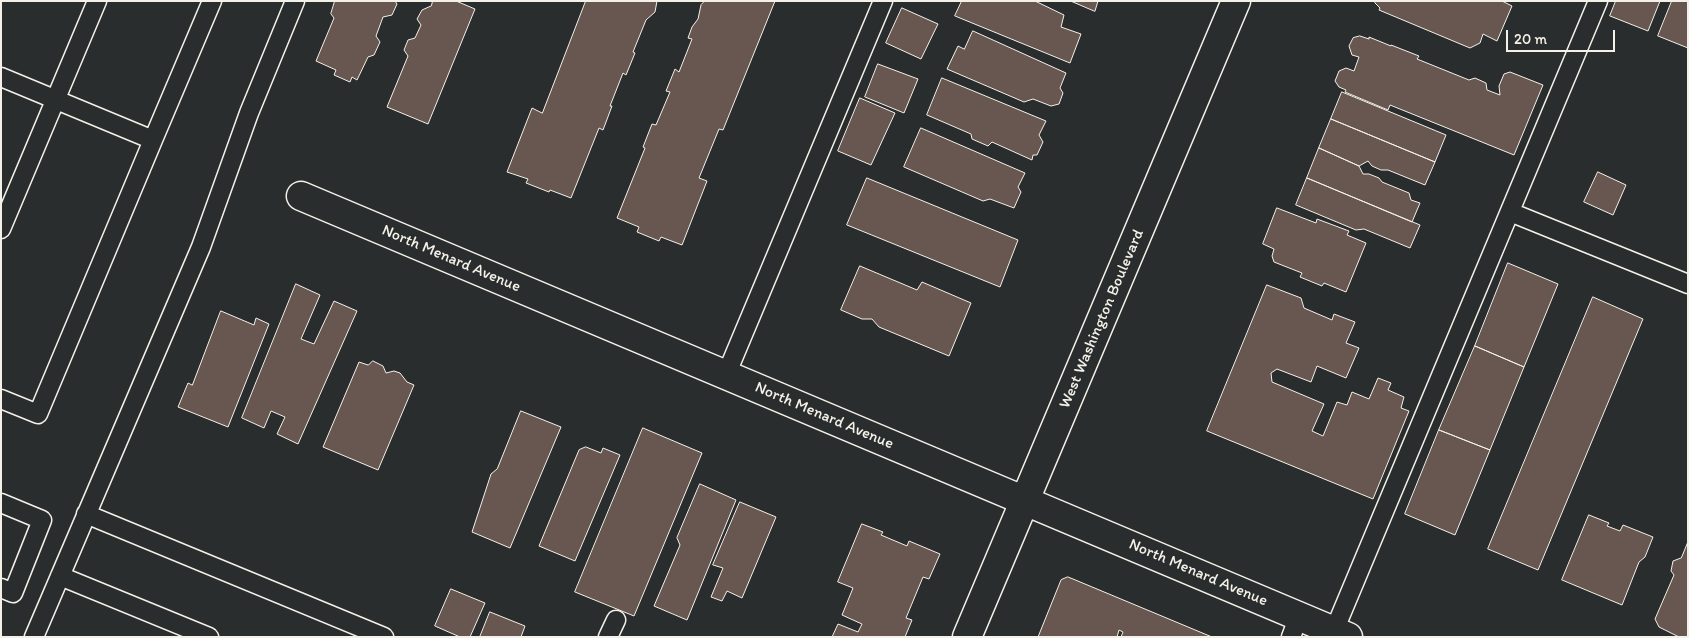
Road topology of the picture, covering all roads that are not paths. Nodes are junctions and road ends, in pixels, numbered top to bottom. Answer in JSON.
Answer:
{"nodes":[{"id":1,"x":97,"y":1,"type":"edge"},
{"id":2,"x":212,"y":1,"type":"edge"},
{"id":3,"x":295,"y":1,"type":"edge"},
{"id":4,"x":883,"y":1,"type":"edge"},
{"id":5,"x":1236,"y":1,"type":"edge"},
{"id":6,"x":1598,"y":1,"type":"edge"},
{"id":7,"x":1,"y":76,"type":"edge"},
{"id":8,"x":56,"y":100,"type":"junction"},
{"id":9,"x":153,"y":140,"type":"junction"},
{"id":10,"x":301,"y":196,"type":"dead end"},
{"id":11,"x":1510,"y":212,"type":"junction"},
{"id":12,"x":1,"y":229,"type":"edge"},
{"id":13,"x":1688,"y":284,"type":"edge"},
{"id":14,"x":726,"y":375,"type":"junction"},
{"id":15,"x":1,"y":399,"type":"edge"},
{"id":16,"x":1025,"y":501,"type":"junction"},
{"id":17,"x":1,"y":503,"type":"edge"},
{"id":18,"x":86,"y":514,"type":"junction"},
{"id":19,"x":60,"y":576,"type":"junction"},
{"id":20,"x":1,"y":588,"type":"edge"},
{"id":21,"x":616,"y":620,"type":"dead end"},
{"id":22,"x":1295,"y":626,"type":"edge"},
{"id":23,"x":1341,"y":634,"type":"edge"},
{"id":24,"x":34,"y":637,"type":"edge"},
{"id":25,"x":209,"y":637,"type":"edge"},
{"id":26,"x":384,"y":637,"type":"edge"},
{"id":27,"x":608,"y":637,"type":"edge"},
{"id":28,"x":967,"y":637,"type":"edge"}],
"edges":[{"from":1,"to":8,"type":"lane"},
{"from":2,"to":9,"type":"lane"},
{"from":3,"to":18,"type":"lane"},
{"from":4,"to":14,"type":"lane"},
{"from":5,"to":16,"type":"street","name":"West Washington Boulevard"},
{"from":6,"to":11,"type":"lane"},
{"from":7,"to":8,"type":"lane"},
{"from":8,"to":9,"type":"lane"},
{"from":8,"to":12,"type":"lane"},
{"from":9,"to":15,"type":"lane"},
{"from":10,"to":14,"type":"street","name":"North Menard Avenue"},
{"from":11,"to":13,"type":"lane"},
{"from":11,"to":23,"type":"lane"},
{"from":14,"to":16,"type":"street","name":"North Menard Avenue"},
{"from":16,"to":22,"type":"street","name":"North Menard Avenue"},
{"from":16,"to":28,"type":"street","name":"West Washington Boulevard"},
{"from":17,"to":20,"type":"lane"},
{"from":18,"to":19,"type":"lane"},
{"from":18,"to":26,"type":"lane"},
{"from":19,"to":24,"type":"lane"},
{"from":19,"to":25,"type":"lane"},
{"from":21,"to":27,"type":"lane"},
{"from":22,"to":23,"type":"street","name":"North Menard Avenue"}]}
